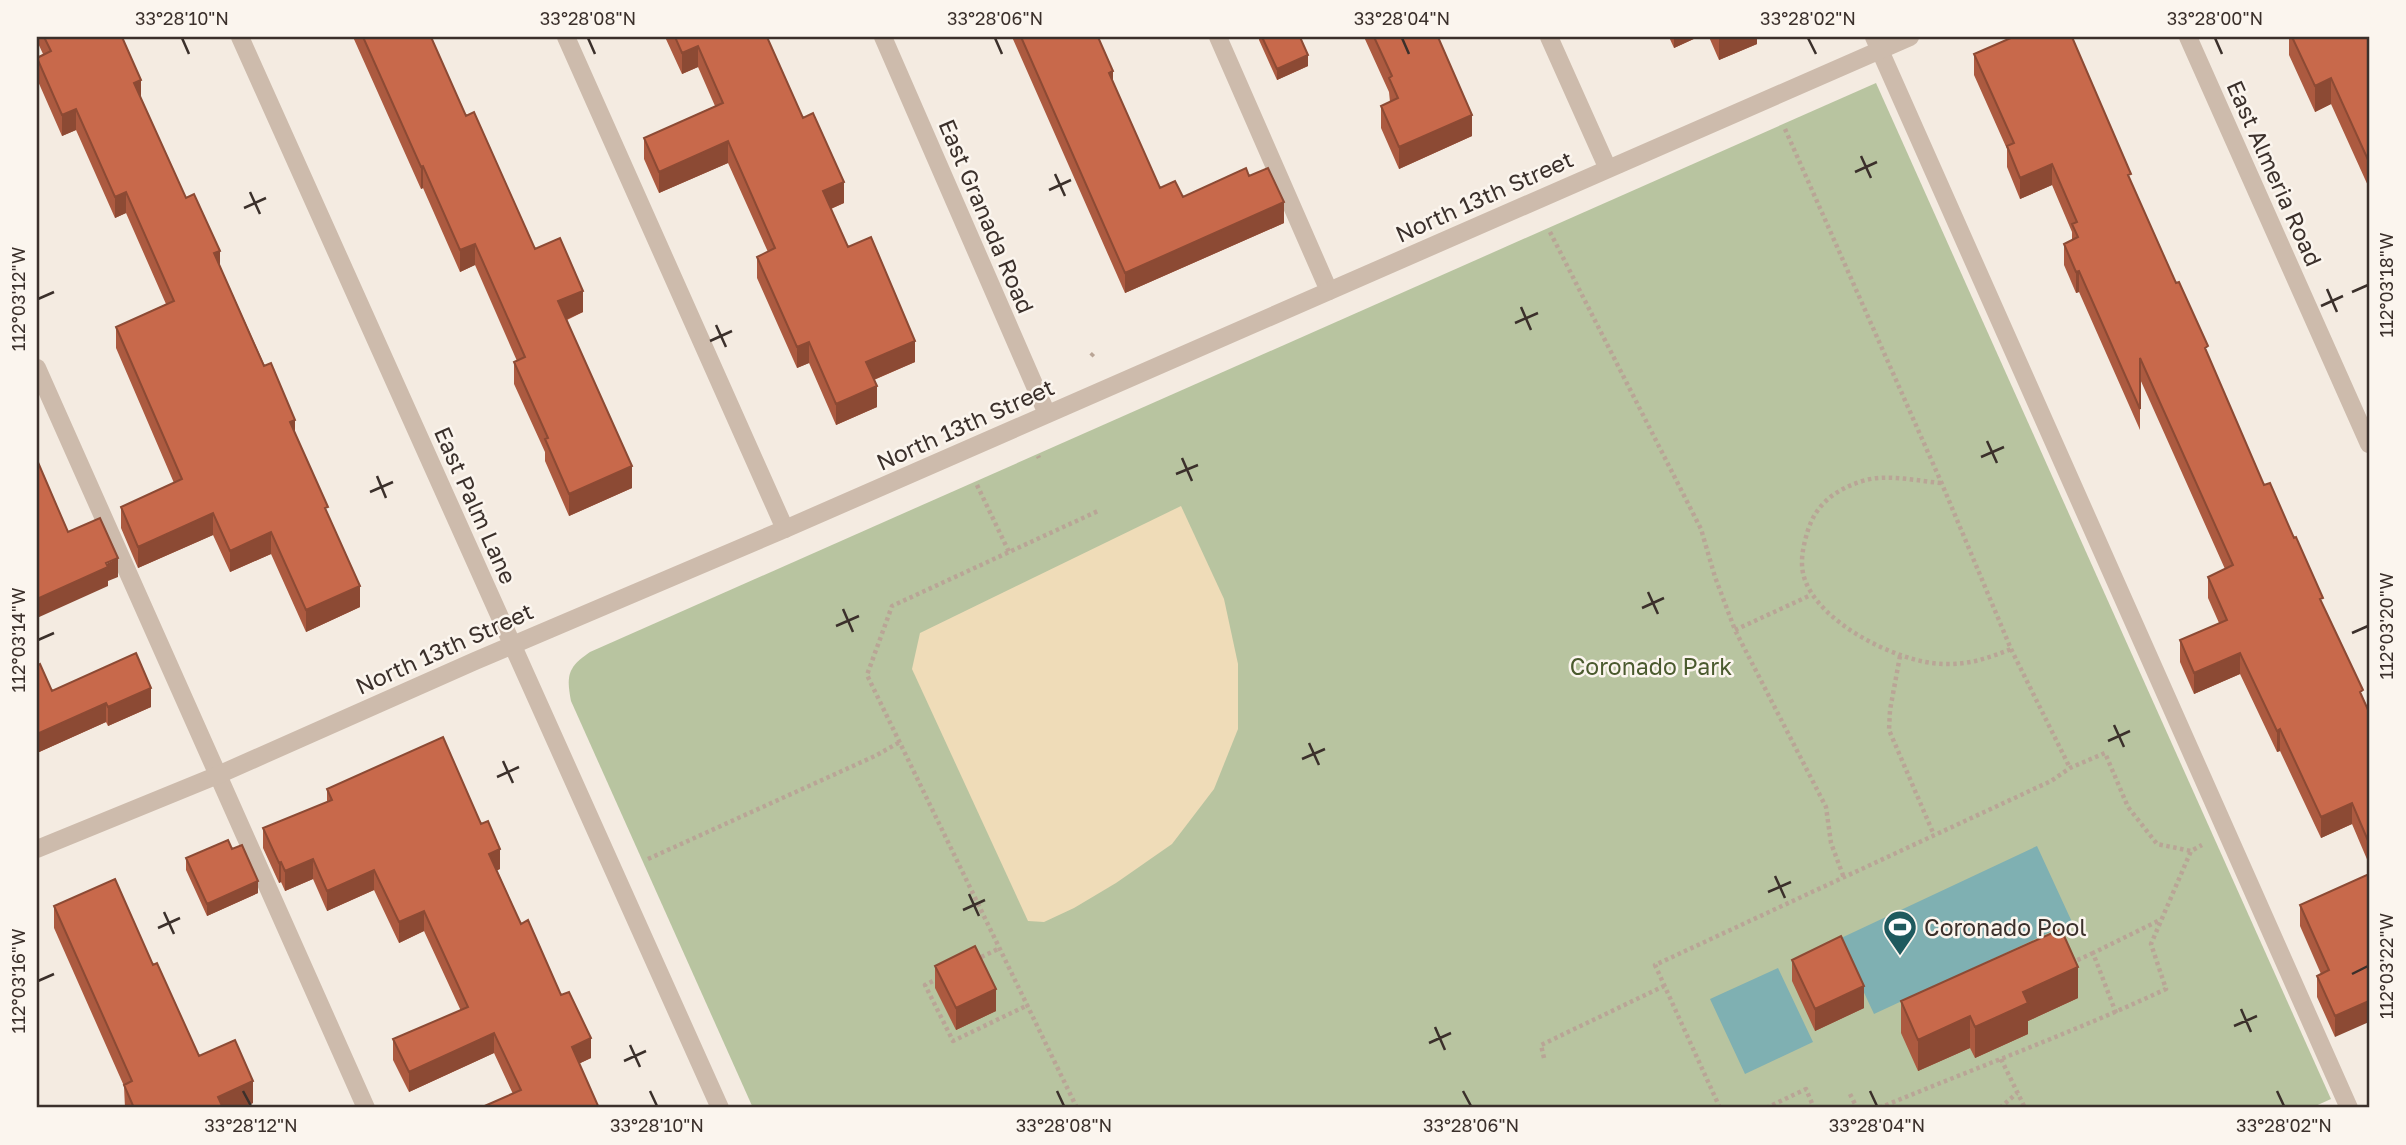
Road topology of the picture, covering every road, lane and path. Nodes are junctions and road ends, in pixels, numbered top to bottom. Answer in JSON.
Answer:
{"nodes":[{"id":1,"x":240,"y":37,"type":"edge"},
{"id":2,"x":566,"y":37,"type":"edge"},
{"id":3,"x":883,"y":37,"type":"edge"},
{"id":4,"x":1217,"y":37,"type":"edge"},
{"id":5,"x":1549,"y":37,"type":"edge"},
{"id":6,"x":1910,"y":37,"type":"edge"},
{"id":7,"x":2188,"y":37,"type":"edge"},
{"id":8,"x":1877,"y":43,"type":"edge"},
{"id":9,"x":1785,"y":129,"type":"dead end"},
{"id":10,"x":1608,"y":169,"type":"junction"},
{"id":11,"x":1550,"y":232,"type":"dead end"},
{"id":12,"x":1329,"y":290,"type":"junction"},
{"id":13,"x":37,"y":368,"type":"edge"},
{"id":14,"x":1047,"y":414,"type":"junction"},
{"id":15,"x":2369,"y":444,"type":"edge"},
{"id":16,"x":1942,"y":484,"type":"junction"},
{"id":17,"x":978,"y":485,"type":"dead end"},
{"id":18,"x":1098,"y":511,"type":"dead end"},
{"id":19,"x":785,"y":529,"type":"junction"},
{"id":20,"x":1009,"y":552,"type":"junction"},
{"id":21,"x":1811,"y":595,"type":"junction"},
{"id":22,"x":1735,"y":630,"type":"junction"},
{"id":23,"x":512,"y":646,"type":"junction"},
{"id":24,"x":2011,"y":649,"type":"junction"},
{"id":25,"x":1900,"y":656,"type":"junction"},
{"id":26,"x":900,"y":742,"type":"junction"},
{"id":27,"x":2070,"y":768,"type":"junction"},
{"id":28,"x":218,"y":775,"type":"junction"},
{"id":29,"x":1934,"y":835,"type":"junction"},
{"id":30,"x":2206,"y":843,"type":"dead end"},
{"id":31,"x":37,"y":849,"type":"edge"},
{"id":32,"x":2191,"y":851,"type":"junction"},
{"id":33,"x":648,"y":859,"type":"dead end"},
{"id":34,"x":1844,"y":878,"type":"junction"},
{"id":35,"x":2161,"y":919,"type":"junction"},
{"id":36,"x":1000,"y":948,"type":"junction"},
{"id":37,"x":2093,"y":953,"type":"junction"},
{"id":38,"x":975,"y":960,"type":"edge"},
{"id":39,"x":2068,"y":965,"type":"edge"},
{"id":40,"x":950,"y":973,"type":"edge"},
{"id":41,"x":1664,"y":986,"type":"junction"},
{"id":42,"x":1027,"y":1005,"type":"junction"},
{"id":43,"x":2116,"y":1013,"type":"junction"},
{"id":44,"x":1544,"y":1058,"type":"dead end"},
{"id":45,"x":2001,"y":1059,"type":"junction"},
{"id":46,"x":2017,"y":1093,"type":"junction"},
{"id":47,"x":1850,"y":1094,"type":"dead end"},
{"id":48,"x":366,"y":1108,"type":"edge"},
{"id":49,"x":720,"y":1108,"type":"edge"},
{"id":50,"x":1077,"y":1108,"type":"edge"},
{"id":51,"x":1720,"y":1108,"type":"edge"},
{"id":52,"x":1766,"y":1108,"type":"edge"},
{"id":53,"x":1814,"y":1108,"type":"edge"},
{"id":54,"x":1857,"y":1108,"type":"edge"},
{"id":55,"x":1879,"y":1108,"type":"edge"},
{"id":56,"x":2000,"y":1108,"type":"edge"},
{"id":57,"x":2025,"y":1108,"type":"edge"},
{"id":58,"x":2348,"y":1108,"type":"edge"}],
"edges":[{"from":1,"to":23,"type":"street","name":"East Palm Lane"},
{"from":2,"to":19,"type":"street"},
{"from":3,"to":14,"type":"street","name":"East Granada Road"},
{"from":4,"to":12,"type":"street"},
{"from":5,"to":10,"type":"street"},
{"from":6,"to":8,"type":"street","name":"North 13th Street"},
{"from":7,"to":15,"type":"street","name":"East Almeria Road"},
{"from":8,"to":10,"type":"street","name":"North 13th Street"},
{"from":8,"to":58,"type":"street"},
{"from":9,"to":16,"type":"path"},
{"from":10,"to":12,"type":"street","name":"North 13th Street"},
{"from":11,"to":22,"type":"path"},
{"from":12,"to":14,"type":"street","name":"North 13th Street"},
{"from":13,"to":28,"type":"street"},
{"from":14,"to":19,"type":"street","name":"North 13th Street"},
{"from":16,"to":21,"type":"path"},
{"from":16,"to":24,"type":"path"},
{"from":17,"to":20,"type":"path"},
{"from":18,"to":20,"type":"path"},
{"from":19,"to":23,"type":"street","name":"North 13th Street"},
{"from":20,"to":26,"type":"path"},
{"from":21,"to":22,"type":"path"},
{"from":21,"to":25,"type":"path"},
{"from":22,"to":34,"type":"path"},
{"from":23,"to":28,"type":"street","name":"North 13th Street"},
{"from":23,"to":49,"type":"street","name":"East Palm Lane"},
{"from":24,"to":25,"type":"path"},
{"from":24,"to":27,"type":"path"},
{"from":25,"to":29,"type":"path"},
{"from":26,"to":33,"type":"path"},
{"from":26,"to":36,"type":"path"},
{"from":27,"to":29,"type":"path"},
{"from":27,"to":32,"type":"path"},
{"from":28,"to":31,"type":"street","name":"North 13th Street"},
{"from":28,"to":48,"type":"street"},
{"from":29,"to":34,"type":"path"},
{"from":30,"to":32,"type":"path"},
{"from":32,"to":35,"type":"path"},
{"from":34,"to":41,"type":"path"},
{"from":35,"to":37,"type":"path"},
{"from":35,"to":43,"type":"path"},
{"from":36,"to":38,"type":"path"},
{"from":36,"to":42,"type":"path"},
{"from":37,"to":39,"type":"path"},
{"from":37,"to":43,"type":"path"},
{"from":40,"to":42,"type":"path"},
{"from":41,"to":44,"type":"path"},
{"from":41,"to":51,"type":"path"},
{"from":42,"to":50,"type":"path"},
{"from":43,"to":45,"type":"path"},
{"from":45,"to":46,"type":"path"},
{"from":45,"to":55,"type":"path"},
{"from":46,"to":56,"type":"path"},
{"from":46,"to":57,"type":"path"},
{"from":47,"to":54,"type":"path"},
{"from":52,"to":53,"type":"path"}]}
